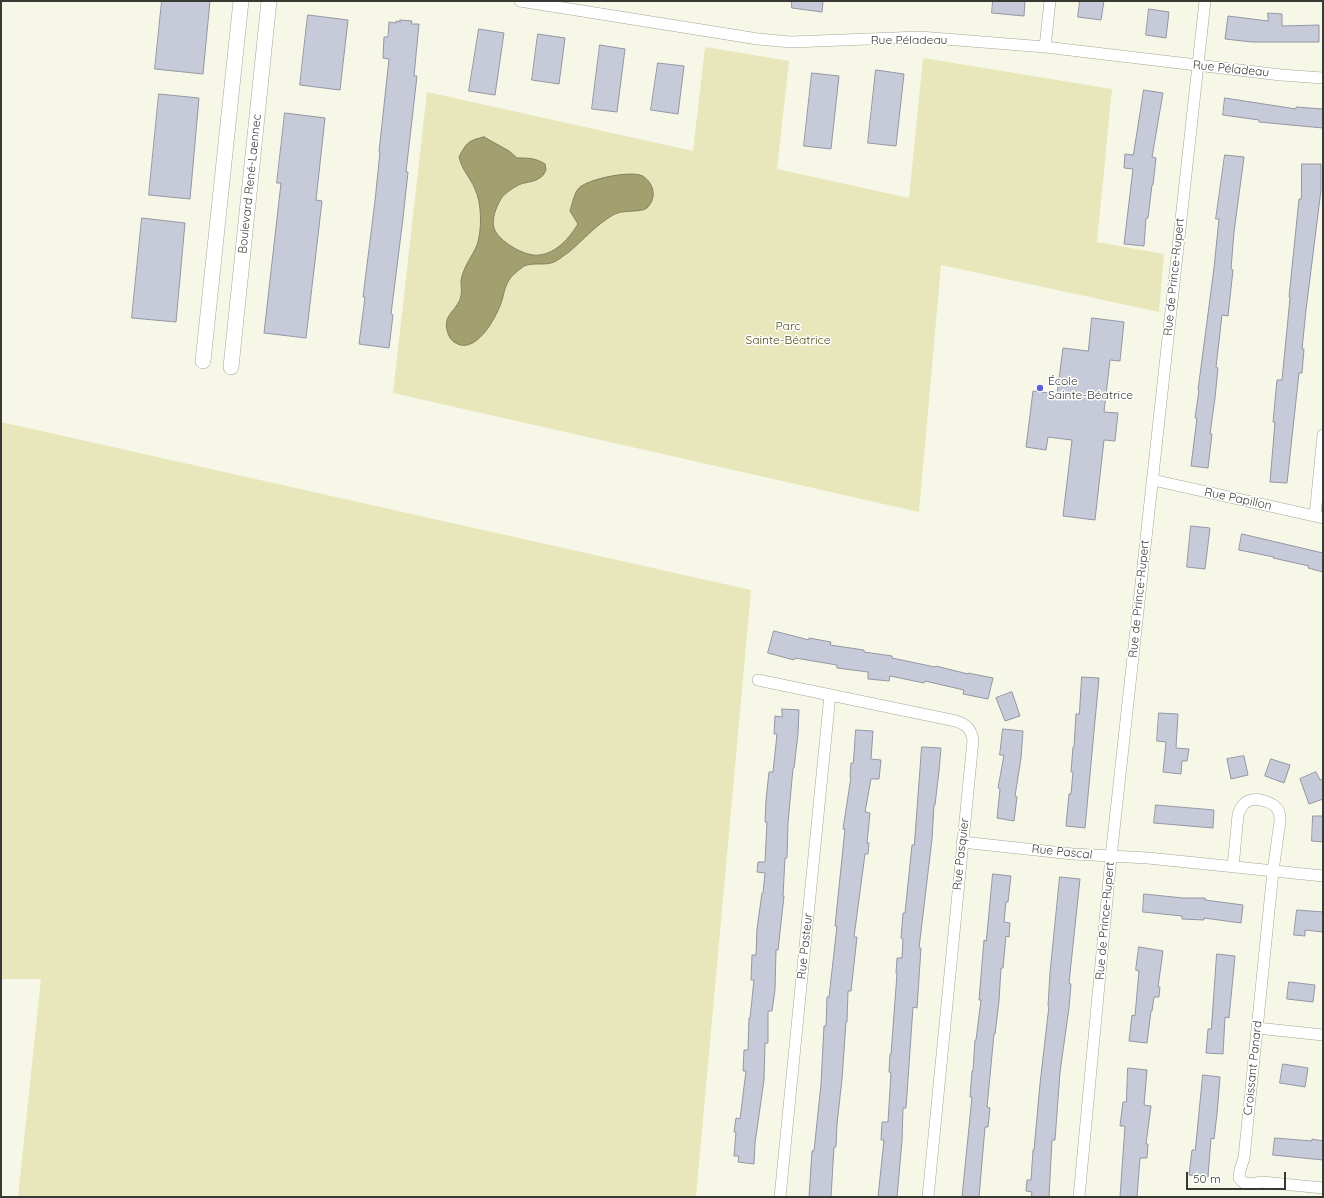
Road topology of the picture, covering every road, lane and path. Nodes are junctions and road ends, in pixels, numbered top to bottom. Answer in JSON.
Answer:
{"nodes":[{"id":1,"x":241,"y":1,"type":"edge"},
{"id":2,"x":269,"y":1,"type":"edge"},
{"id":3,"x":520,"y":1,"type":"edge"},
{"id":4,"x":1050,"y":1,"type":"edge"},
{"id":5,"x":1205,"y":1,"type":"edge"},
{"id":6,"x":1045,"y":47,"type":"junction"},
{"id":7,"x":1197,"y":66,"type":"junction"},
{"id":8,"x":1323,"y":78,"type":"edge"},
{"id":9,"x":203,"y":362,"type":"dead end"},
{"id":10,"x":231,"y":367,"type":"dead end"},
{"id":11,"x":1323,"y":435,"type":"edge"},
{"id":12,"x":1153,"y":480,"type":"junction"},
{"id":13,"x":1319,"y":517,"type":"edge"},
{"id":14,"x":758,"y":680,"type":"dead end"},
{"id":15,"x":830,"y":695,"type":"junction"},
{"id":16,"x":962,"y":842,"type":"junction"},
{"id":17,"x":1111,"y":857,"type":"junction"},
{"id":18,"x":1233,"y":867,"type":"junction"},
{"id":19,"x":1273,"y":871,"type":"junction"},
{"id":20,"x":1323,"y":876,"type":"edge"},
{"id":21,"x":1257,"y":1028,"type":"junction"},
{"id":22,"x":1323,"y":1035,"type":"edge"},
{"id":23,"x":1323,"y":1188,"type":"edge"},
{"id":24,"x":780,"y":1197,"type":"edge"},
{"id":25,"x":928,"y":1197,"type":"edge"},
{"id":26,"x":1079,"y":1197,"type":"edge"}],
"edges":[{"from":1,"to":9,"type":"street"},
{"from":2,"to":10,"type":"street","name":"Boulevard René-Laennec"},
{"from":3,"to":6,"type":"street","name":"Rue Péladeau"},
{"from":4,"to":6,"type":"street"},
{"from":5,"to":7,"type":"street","name":"Rue de Prince-Rupert"},
{"from":6,"to":7,"type":"street","name":"Rue Péladeau"},
{"from":7,"to":8,"type":"street","name":"Rue Péladeau"},
{"from":7,"to":12,"type":"street","name":"Rue de Prince-Rupert"},
{"from":11,"to":13,"type":"street"},
{"from":12,"to":13,"type":"street","name":"Rue Papillon"},
{"from":12,"to":17,"type":"street","name":"Rue de Prince-Rupert"},
{"from":14,"to":15,"type":"street","name":"Rue Pasquier"},
{"from":15,"to":16,"type":"street","name":"Rue Pasquier"},
{"from":15,"to":24,"type":"street","name":"Rue Pasteur"},
{"from":16,"to":17,"type":"street","name":"Rue Pascal"},
{"from":16,"to":25,"type":"street","name":"Rue Pasquier"},
{"from":17,"to":18,"type":"street","name":"Rue Pascal"},
{"from":17,"to":26,"type":"street","name":"Rue de Prince-Rupert"},
{"from":18,"to":19,"type":"street","name":"Rue Pascal"},
{"from":18,"to":19,"type":"street"},
{"from":19,"to":20,"type":"street","name":"Rue Pascal"},
{"from":19,"to":21,"type":"street","name":"Croissant Panard"},
{"from":21,"to":22,"type":"street"},
{"from":21,"to":23,"type":"street","name":"Croissant Panard"}]}
